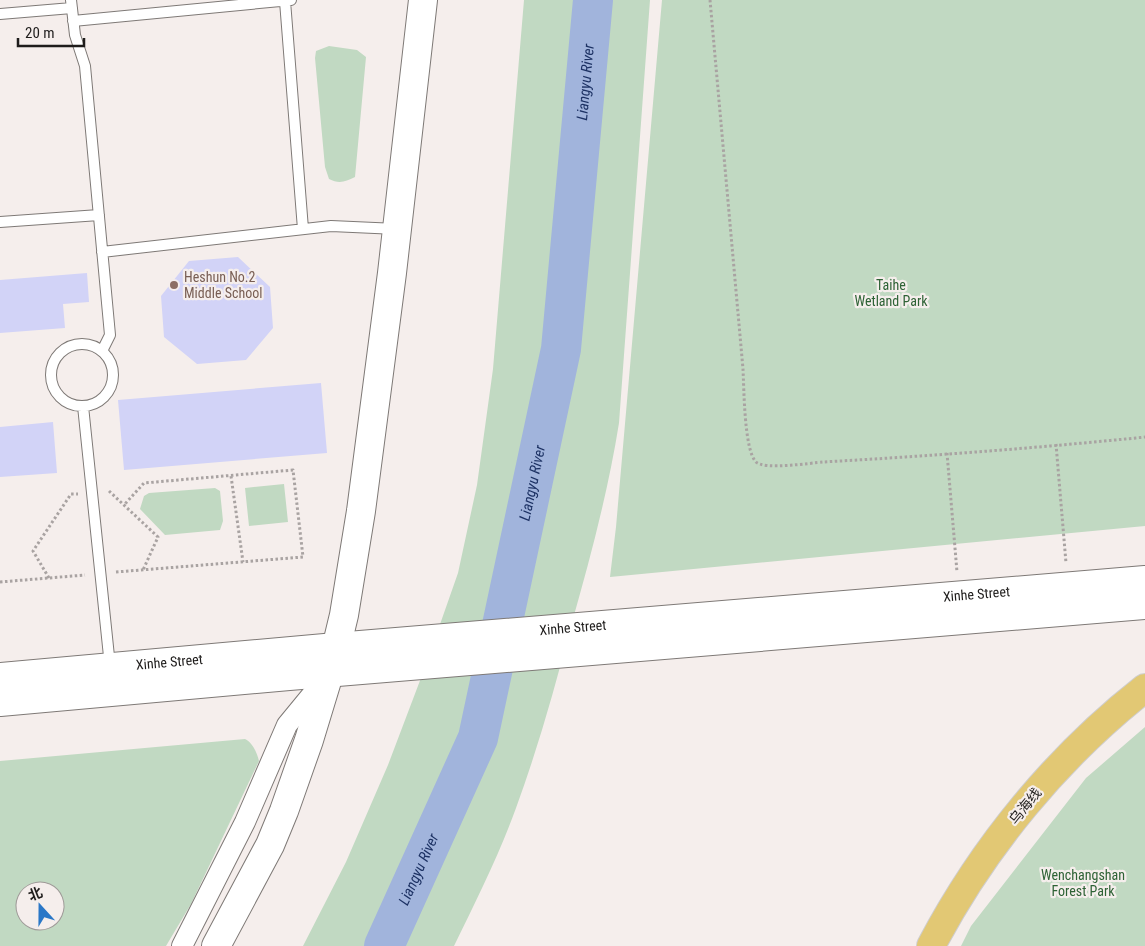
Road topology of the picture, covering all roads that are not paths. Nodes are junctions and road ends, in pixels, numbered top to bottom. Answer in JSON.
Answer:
{"nodes":[{"id":1,"x":292,"y":0,"type":"edge"},
{"id":2,"x":423,"y":0,"type":"edge"},
{"id":3,"x":285,"y":1,"type":"edge"},
{"id":4,"x":72,"y":4,"type":"edge"},
{"id":5,"x":0,"y":14,"type":"edge"},
{"id":6,"x":73,"y":21,"type":"junction"},
{"id":7,"x":99,"y":215,"type":"junction"},
{"id":8,"x":0,"y":222,"type":"edge"},
{"id":9,"x":303,"y":229,"type":"junction"},
{"id":10,"x":397,"y":229,"type":"junction"},
{"id":11,"x":102,"y":252,"type":"junction"},
{"id":12,"x":102,"y":351,"type":"junction"},
{"id":13,"x":82,"y":406,"type":"junction"},
{"id":14,"x":1145,"y":580,"type":"edge"},
{"id":15,"x":1145,"y":605,"type":"edge"},
{"id":16,"x":584,"y":639,"type":"junction"},
{"id":17,"x":333,"y":660,"type":"junction"},
{"id":18,"x":110,"y":667,"type":"junction"},
{"id":19,"x":0,"y":677,"type":"edge"},
{"id":20,"x":1145,"y":688,"type":"edge"},
{"id":21,"x":0,"y":702,"type":"edge"},
{"id":22,"x":182,"y":946,"type":"edge"},
{"id":23,"x":216,"y":946,"type":"edge"},
{"id":24,"x":931,"y":946,"type":"edge"}],
"edges":[{"from":1,"to":3,"type":"lane"},
{"from":2,"to":10,"type":"main road"},
{"from":3,"to":6,"type":"lane"},
{"from":3,"to":9,"type":"lane"},
{"from":4,"to":5,"type":"lane"},
{"from":4,"to":6,"type":"lane"},
{"from":6,"to":7,"type":"lane"},
{"from":7,"to":8,"type":"lane"},
{"from":7,"to":11,"type":"lane"},
{"from":9,"to":10,"type":"lane"},
{"from":9,"to":11,"type":"lane"},
{"from":10,"to":17,"type":"main road"},
{"from":11,"to":12,"type":"lane"},
{"from":12,"to":13,"type":"lane"},
{"from":12,"to":13,"type":"lane"},
{"from":13,"to":18,"type":"lane"},
{"from":14,"to":16,"type":"main road","name":"Xinhe Street"},
{"from":15,"to":16,"type":"main road","name":"Xinhe Street"},
{"from":16,"to":17,"type":"main road","name":"Xinhe Street"},
{"from":16,"to":17,"type":"main road","name":"Xinhe Street"},
{"from":17,"to":18,"type":"main road","name":"Xinhe Street"},
{"from":17,"to":21,"type":"main road","name":"Xinhe Street"},
{"from":17,"to":22,"type":"street"},
{"from":17,"to":23,"type":"main road"},
{"from":18,"to":19,"type":"main road","name":"Xinhe Street"},
{"from":20,"to":24,"type":"highway","name":"乌海线"}]}
